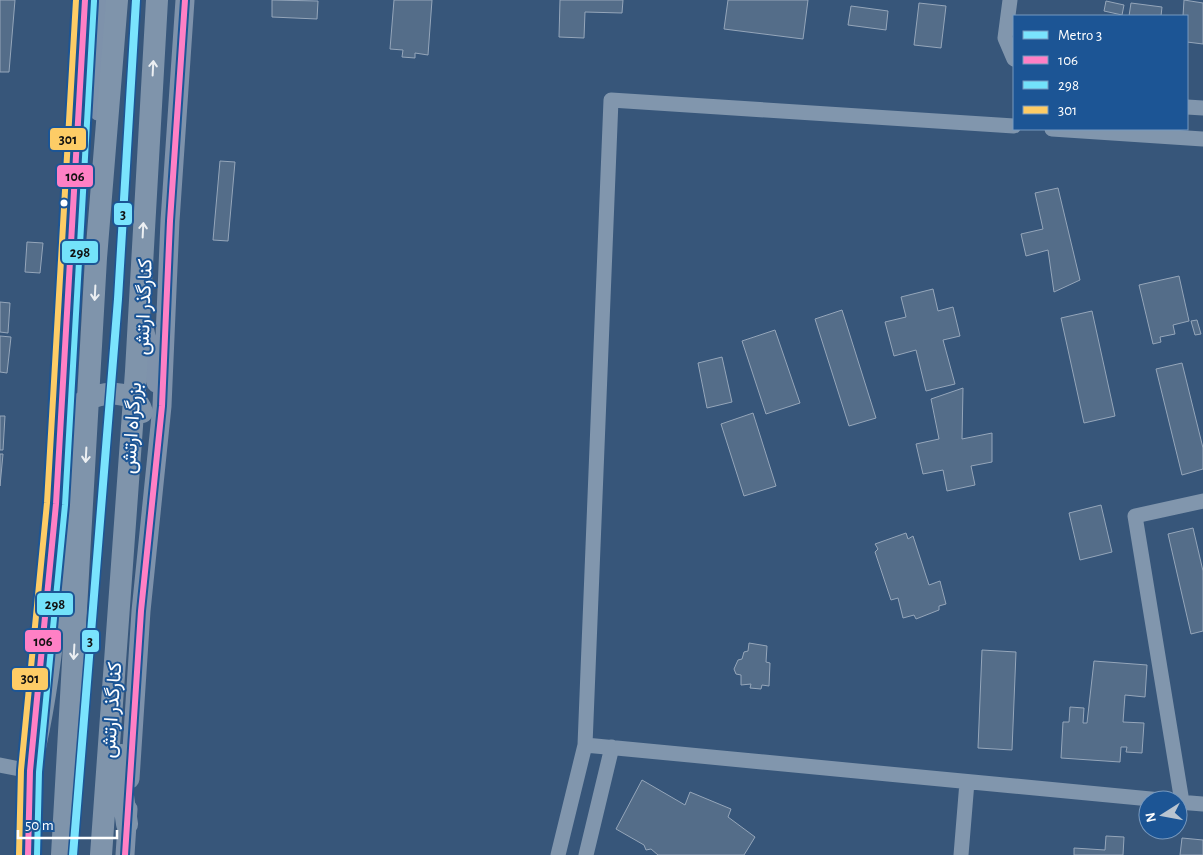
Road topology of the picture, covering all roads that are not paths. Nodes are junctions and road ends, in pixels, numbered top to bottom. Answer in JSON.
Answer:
{"nodes":[{"id":1,"x":85,"y":0,"type":"edge"},
{"id":2,"x":100,"y":0,"type":"edge"},
{"id":3,"x":117,"y":0,"type":"edge"},
{"id":4,"x":157,"y":0,"type":"edge"},
{"id":5,"x":185,"y":0,"type":"edge"},
{"id":6,"x":1010,"y":0,"type":"edge"},
{"id":7,"x":1013,"y":56,"type":"edge"},
{"id":8,"x":1188,"y":107,"type":"edge"},
{"id":9,"x":1203,"y":108,"type":"edge"},
{"id":10,"x":1013,"y":126,"type":"edge"},
{"id":11,"x":1069,"y":130,"type":"edge"},
{"id":12,"x":1203,"y":138,"type":"edge"},
{"id":13,"x":96,"y":258,"type":"junction"},
{"id":14,"x":140,"y":293,"type":"junction"},
{"id":15,"x":162,"y":406,"type":"junction"},
{"id":16,"x":1203,"y":501,"type":"edge"},
{"id":17,"x":584,"y":745,"type":"junction"},
{"id":18,"x":612,"y":747,"type":"junction"},
{"id":19,"x":0,"y":765,"type":"edge"},
{"id":20,"x":30,"y":768,"type":"junction"},
{"id":21,"x":967,"y":782,"type":"junction"},
{"id":22,"x":1178,"y":790,"type":"edge"},
{"id":23,"x":1138,"y":798,"type":"edge"},
{"id":24,"x":1188,"y":803,"type":"edge"},
{"id":25,"x":1203,"y":804,"type":"edge"},
{"id":26,"x":127,"y":824,"type":"junction"},
{"id":27,"x":28,"y":855,"type":"edge"},
{"id":28,"x":62,"y":855,"type":"edge"},
{"id":29,"x":101,"y":855,"type":"edge"},
{"id":30,"x":125,"y":855,"type":"edge"},
{"id":31,"x":558,"y":855,"type":"edge"},
{"id":32,"x":586,"y":855,"type":"edge"},
{"id":33,"x":961,"y":855,"type":"edge"}],
"edges":[{"from":1,"to":20,"type":"main road"},
{"from":2,"to":13,"type":"main road"},
{"from":3,"to":13,"type":"highway"},
{"from":14,"to":4,"type":"highway","name":"بزرگراه ارتش","one_way":true},
{"from":5,"to":15,"type":"main road","name":"کنارگذر ارتش"},
{"from":6,"to":7,"type":"street"},
{"from":8,"to":9,"type":"street"},
{"from":10,"to":17,"type":"street"},
{"from":11,"to":12,"type":"street"},
{"from":13,"to":28,"type":"highway","one_way":true},
{"from":14,"to":15,"type":"main road"},
{"from":14,"to":29,"type":"highway","name":"بزرگراه ارتش"},
{"from":15,"to":26,"type":"main road","name":"کنارگذر ارتش"},
{"from":16,"to":22,"type":"street"},
{"from":17,"to":18,"type":"street"},
{"from":17,"to":31,"type":"street"},
{"from":18,"to":21,"type":"street"},
{"from":18,"to":32,"type":"street"},
{"from":19,"to":20,"type":"street"},
{"from":20,"to":26,"type":"highway"},
{"from":20,"to":27,"type":"main road"},
{"from":21,"to":23,"type":"street"},
{"from":21,"to":33,"type":"street"},
{"from":24,"to":25,"type":"street"},
{"from":26,"to":30,"type":"main road","name":"کنارگذر ارتش"}]}
